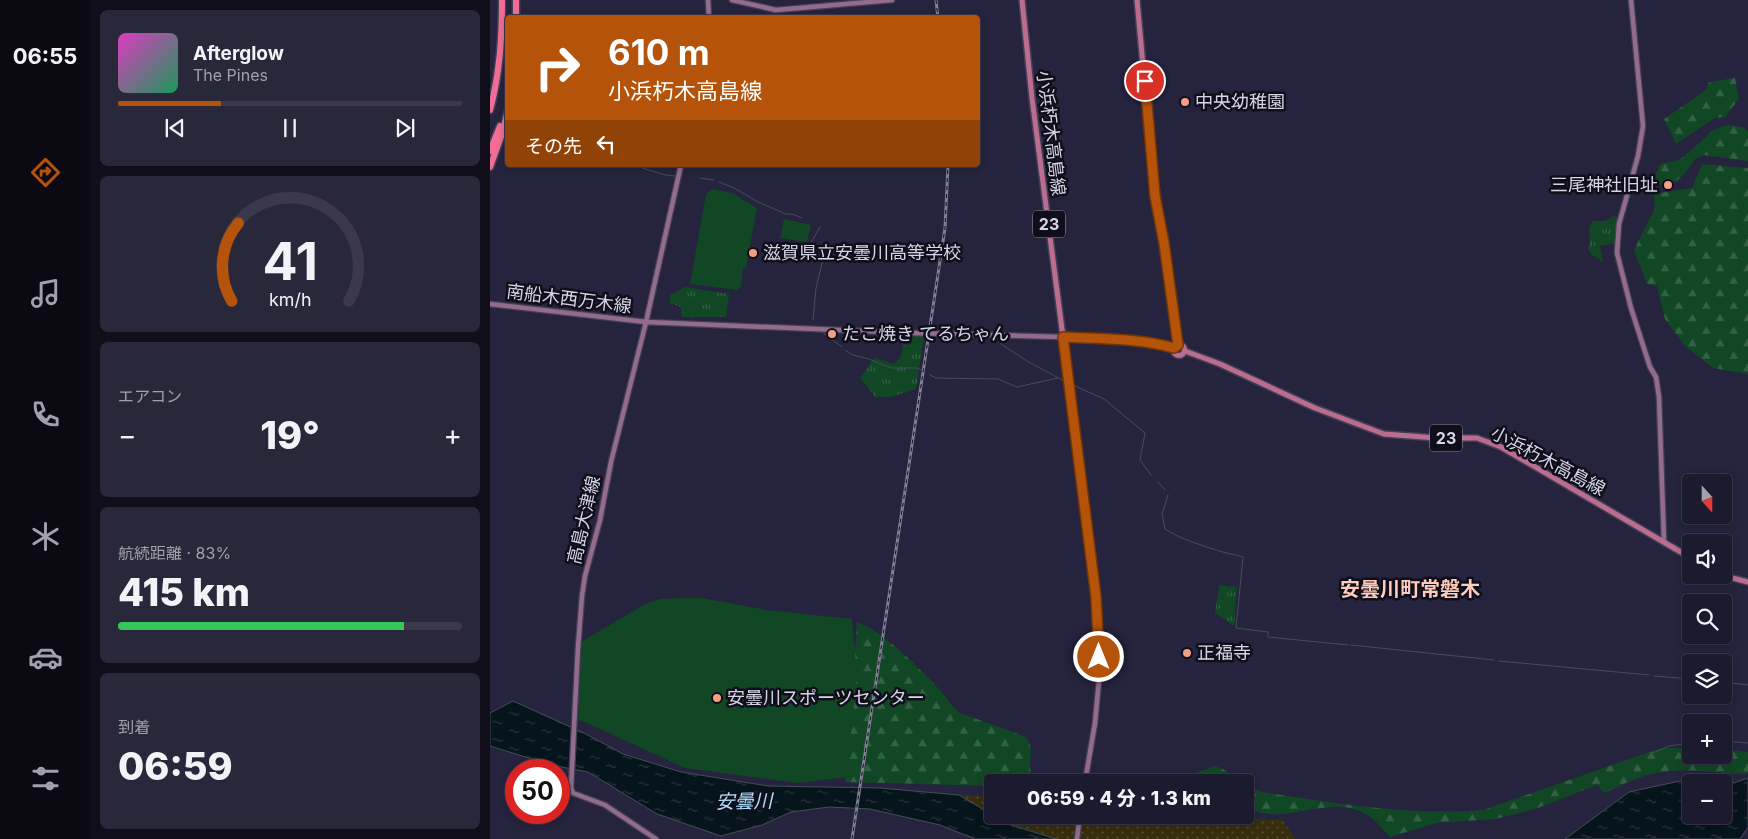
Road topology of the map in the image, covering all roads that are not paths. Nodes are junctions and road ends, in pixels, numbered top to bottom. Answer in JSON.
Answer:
{"nodes":[{"id":1,"x":502,"y":0,"type":"edge"},
{"id":2,"x":516,"y":0,"type":"edge"},
{"id":3,"x":708,"y":0,"type":"edge"},
{"id":4,"x":732,"y":0,"type":"edge"},
{"id":5,"x":892,"y":0,"type":"edge"},
{"id":6,"x":1022,"y":0,"type":"edge"},
{"id":7,"x":1138,"y":0,"type":"edge"},
{"id":8,"x":1631,"y":0,"type":"edge"},
{"id":9,"x":849,"y":2,"type":"edge"},
{"id":10,"x":516,"y":15,"type":"edge"},
{"id":11,"x":709,"y":15,"type":"edge"},
{"id":12,"x":497,"y":84,"type":"junction"},
{"id":13,"x":490,"y":97,"type":"edge"},
{"id":14,"x":490,"y":110,"type":"edge"},
{"id":15,"x":505,"y":115,"type":"edge"},
{"id":16,"x":505,"y":122,"type":"edge"},
{"id":17,"x":490,"y":151,"type":"edge"},
{"id":18,"x":681,"y":167,"type":"edge"},
{"id":19,"x":490,"y":168,"type":"edge"},
{"id":20,"x":490,"y":304,"type":"edge"},
{"id":21,"x":646,"y":322,"type":"junction"},
{"id":22,"x":1063,"y":337,"type":"junction"},
{"id":23,"x":1176,"y":347,"type":"junction"},
{"id":24,"x":1185,"y":351,"type":"junction"},
{"id":25,"x":1664,"y":541,"type":"junction"},
{"id":26,"x":1682,"y":552,"type":"edge"},
{"id":27,"x":1732,"y":578,"type":"edge"},
{"id":28,"x":1748,"y":582,"type":"edge"},
{"id":29,"x":1087,"y":774,"type":"edge"},
{"id":30,"x":1079,"y":824,"type":"edge"},
{"id":31,"x":656,"y":839,"type":"edge"},
{"id":32,"x":1077,"y":839,"type":"edge"}],
"edges":[{"from":1,"to":12,"type":"highway"},
{"from":2,"to":10,"type":"highway"},
{"from":3,"to":11,"type":"main road"},
{"from":4,"to":9,"type":"main road"},
{"from":5,"to":9,"type":"main road"},
{"from":6,"to":22,"type":"main road","name":"小浜朽木高島線","number":"23"},
{"from":7,"to":23,"type":"main road"},
{"from":8,"to":25,"type":"main road"},
{"from":12,"to":13,"type":"highway"},
{"from":12,"to":14,"type":"highway"},
{"from":15,"to":17,"type":"highway"},
{"from":16,"to":19,"type":"highway"},
{"from":18,"to":21,"type":"main road","name":"高島大津線"},
{"from":20,"to":21,"type":"main road","name":"南船木西万木線"},
{"from":21,"to":22,"type":"main road","name":"南船木西万木線"},
{"from":21,"to":31,"type":"main road","name":"高島大津線"},
{"from":22,"to":23,"type":"main road","name":"小浜朽木高島線","number":"23"},
{"from":22,"to":29,"type":"main road"},
{"from":23,"to":24,"type":"main road","name":"小浜朽木高島線","number":"23"},
{"from":23,"to":24,"type":"main road","name":"小浜朽木高島線","number":"23"},
{"from":24,"to":25,"type":"main road","name":"小浜朽木高島線","number":"23"},
{"from":25,"to":26,"type":"main road","name":"小浜朽木高島線","number":"23"},
{"from":27,"to":28,"type":"main road"},
{"from":30,"to":32,"type":"main road"}]}
